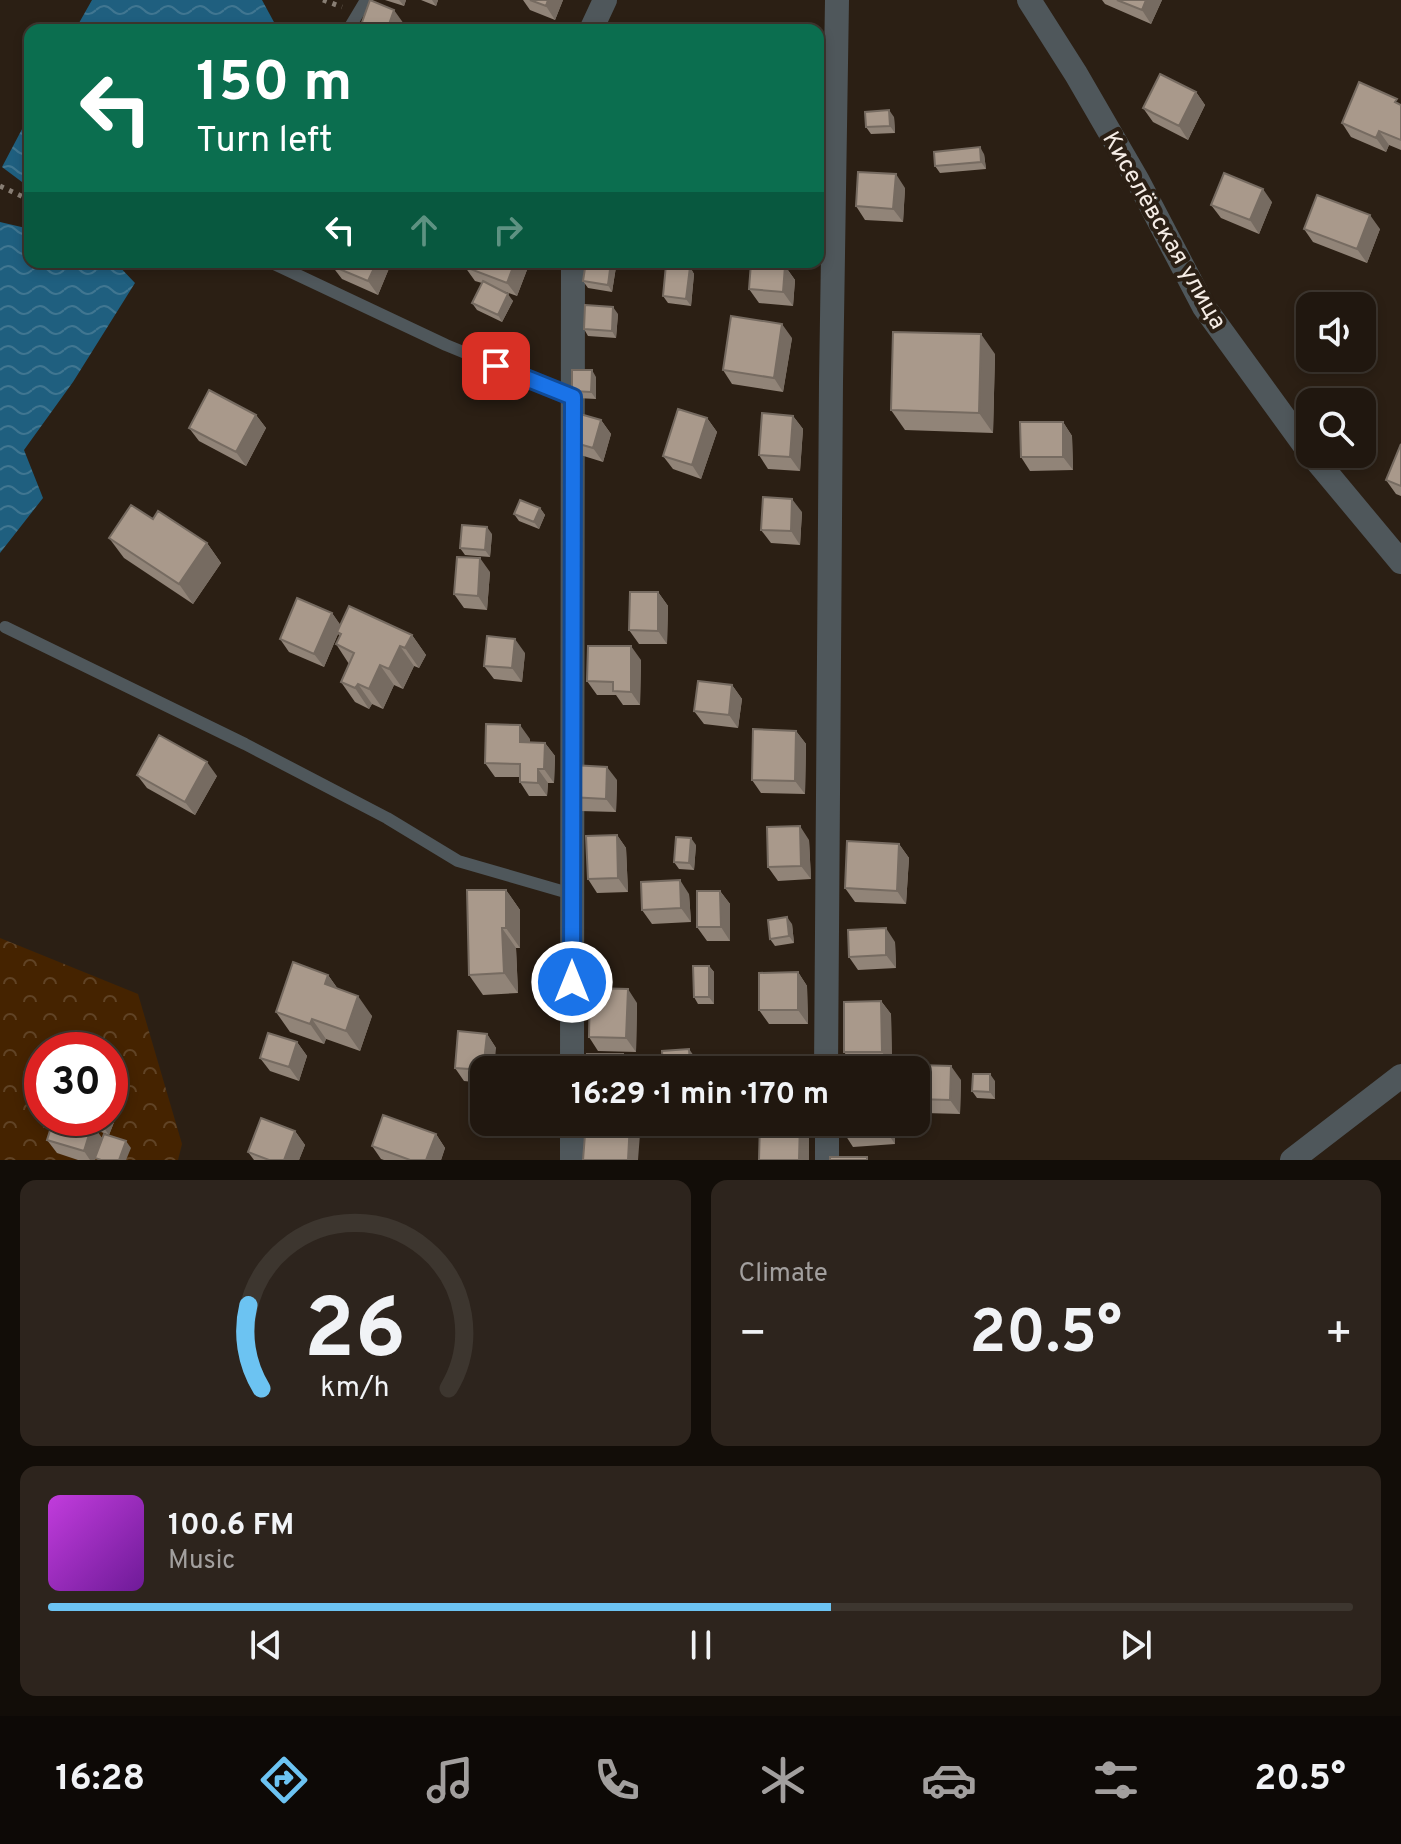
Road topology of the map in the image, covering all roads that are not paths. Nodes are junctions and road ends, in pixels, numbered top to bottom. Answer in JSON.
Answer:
{"nodes":[{"id":1,"x":366,"y":0,"type":"edge"},
{"id":2,"x":605,"y":0,"type":"edge"},
{"id":3,"x":837,"y":0,"type":"edge"},
{"id":4,"x":1029,"y":0,"type":"edge"},
{"id":5,"x":352,"y":24,"type":"edge"},
{"id":6,"x":594,"y":24,"type":"edge"},
{"id":7,"x":283,"y":268,"type":"edge"},
{"id":8,"x":573,"y":268,"type":"edge"},
{"id":9,"x":573,"y":397,"type":"junction"},
{"id":10,"x":1296,"y":434,"type":"edge"},
{"id":11,"x":1323,"y":468,"type":"edge"},
{"id":12,"x":1401,"y":562,"type":"edge"},
{"id":13,"x":5,"y":627,"type":"dead end"},
{"id":14,"x":572,"y":894,"type":"junction"},
{"id":15,"x":572,"y":1056,"type":"edge"},
{"id":16,"x":826,"y":1056,"type":"edge"},
{"id":17,"x":1401,"y":1076,"type":"edge"},
{"id":18,"x":572,"y":1136,"type":"edge"},
{"id":19,"x":827,"y":1136,"type":"edge"},
{"id":20,"x":572,"y":1160,"type":"edge"},
{"id":21,"x":827,"y":1160,"type":"edge"},
{"id":22,"x":1292,"y":1160,"type":"edge"}],
"edges":[{"from":1,"to":5,"type":"lane"},
{"from":2,"to":6,"type":"street"},
{"from":3,"to":16,"type":"street"},
{"from":4,"to":10,"type":"street","name":"Киселёвская улица"},
{"from":7,"to":9,"type":"lane"},
{"from":8,"to":9,"type":"street"},
{"from":9,"to":14,"type":"street"},
{"from":11,"to":12,"type":"street","name":"Киселёвская улица"},
{"from":13,"to":14,"type":"lane"},
{"from":14,"to":15,"type":"street"},
{"from":17,"to":22,"type":"street"},
{"from":18,"to":20,"type":"street"},
{"from":19,"to":21,"type":"street"}]}
